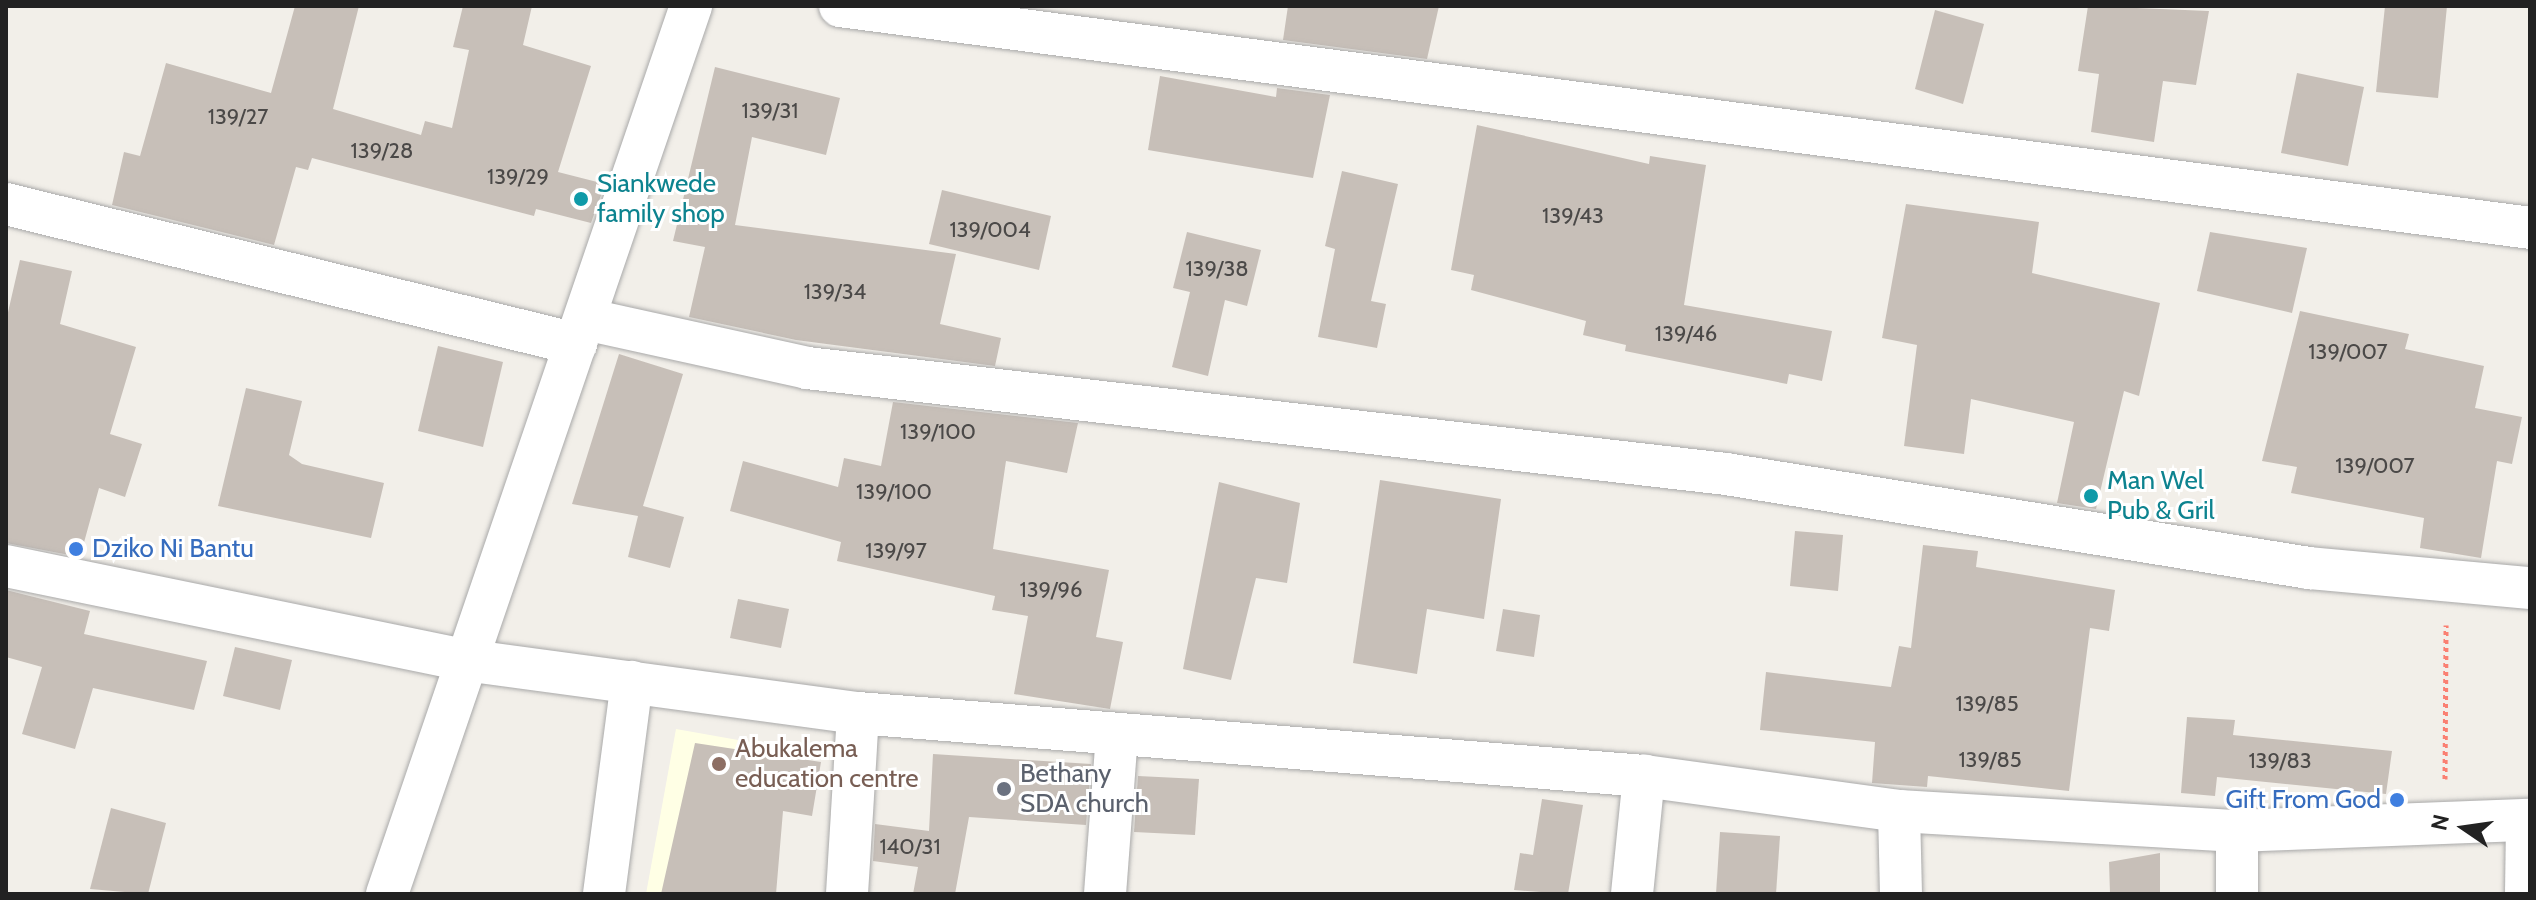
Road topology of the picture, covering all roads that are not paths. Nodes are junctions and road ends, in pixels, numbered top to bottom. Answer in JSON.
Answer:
{"nodes":[{"id":1,"x":691,"y":6,"type":"edge"},
{"id":2,"x":840,"y":6,"type":"edge"},
{"id":3,"x":6,"y":204,"type":"edge"},
{"id":4,"x":2530,"y":228,"type":"edge"},
{"id":5,"x":581,"y":331,"type":"junction"},
{"id":6,"x":6,"y":566,"type":"edge"},
{"id":7,"x":2530,"y":588,"type":"edge"},
{"id":8,"x":465,"y":660,"type":"junction"},
{"id":9,"x":632,"y":682,"type":"junction"},
{"id":10,"x":858,"y":713,"type":"junction"},
{"id":11,"x":1117,"y":736,"type":"junction"},
{"id":12,"x":1644,"y":776,"type":"junction"},
{"id":13,"x":1899,"y":811,"type":"junction"},
{"id":14,"x":2528,"y":820,"type":"edge"},
{"id":15,"x":2237,"y":831,"type":"junction"},
{"id":16,"x":387,"y":894,"type":"edge"},
{"id":17,"x":604,"y":894,"type":"edge"},
{"id":18,"x":847,"y":894,"type":"edge"},
{"id":19,"x":1105,"y":894,"type":"edge"},
{"id":20,"x":1632,"y":894,"type":"edge"},
{"id":21,"x":1901,"y":894,"type":"edge"},
{"id":22,"x":2237,"y":894,"type":"edge"},
{"id":23,"x":2526,"y":894,"type":"edge"}],
"edges":[{"from":1,"to":5,"type":"street"},
{"from":2,"to":4,"type":"street"},
{"from":3,"to":5,"type":"street"},
{"from":5,"to":7,"type":"street"},
{"from":5,"to":8,"type":"street"},
{"from":6,"to":8,"type":"street"},
{"from":8,"to":9,"type":"street"},
{"from":8,"to":16,"type":"street"},
{"from":9,"to":10,"type":"street"},
{"from":9,"to":17,"type":"street"},
{"from":10,"to":11,"type":"street"},
{"from":10,"to":18,"type":"street"},
{"from":11,"to":12,"type":"street"},
{"from":11,"to":19,"type":"street"},
{"from":12,"to":13,"type":"street"},
{"from":12,"to":20,"type":"street"},
{"from":13,"to":15,"type":"street"},
{"from":13,"to":21,"type":"street"},
{"from":14,"to":15,"type":"street"},
{"from":14,"to":23,"type":"street"},
{"from":15,"to":22,"type":"street"}]}
